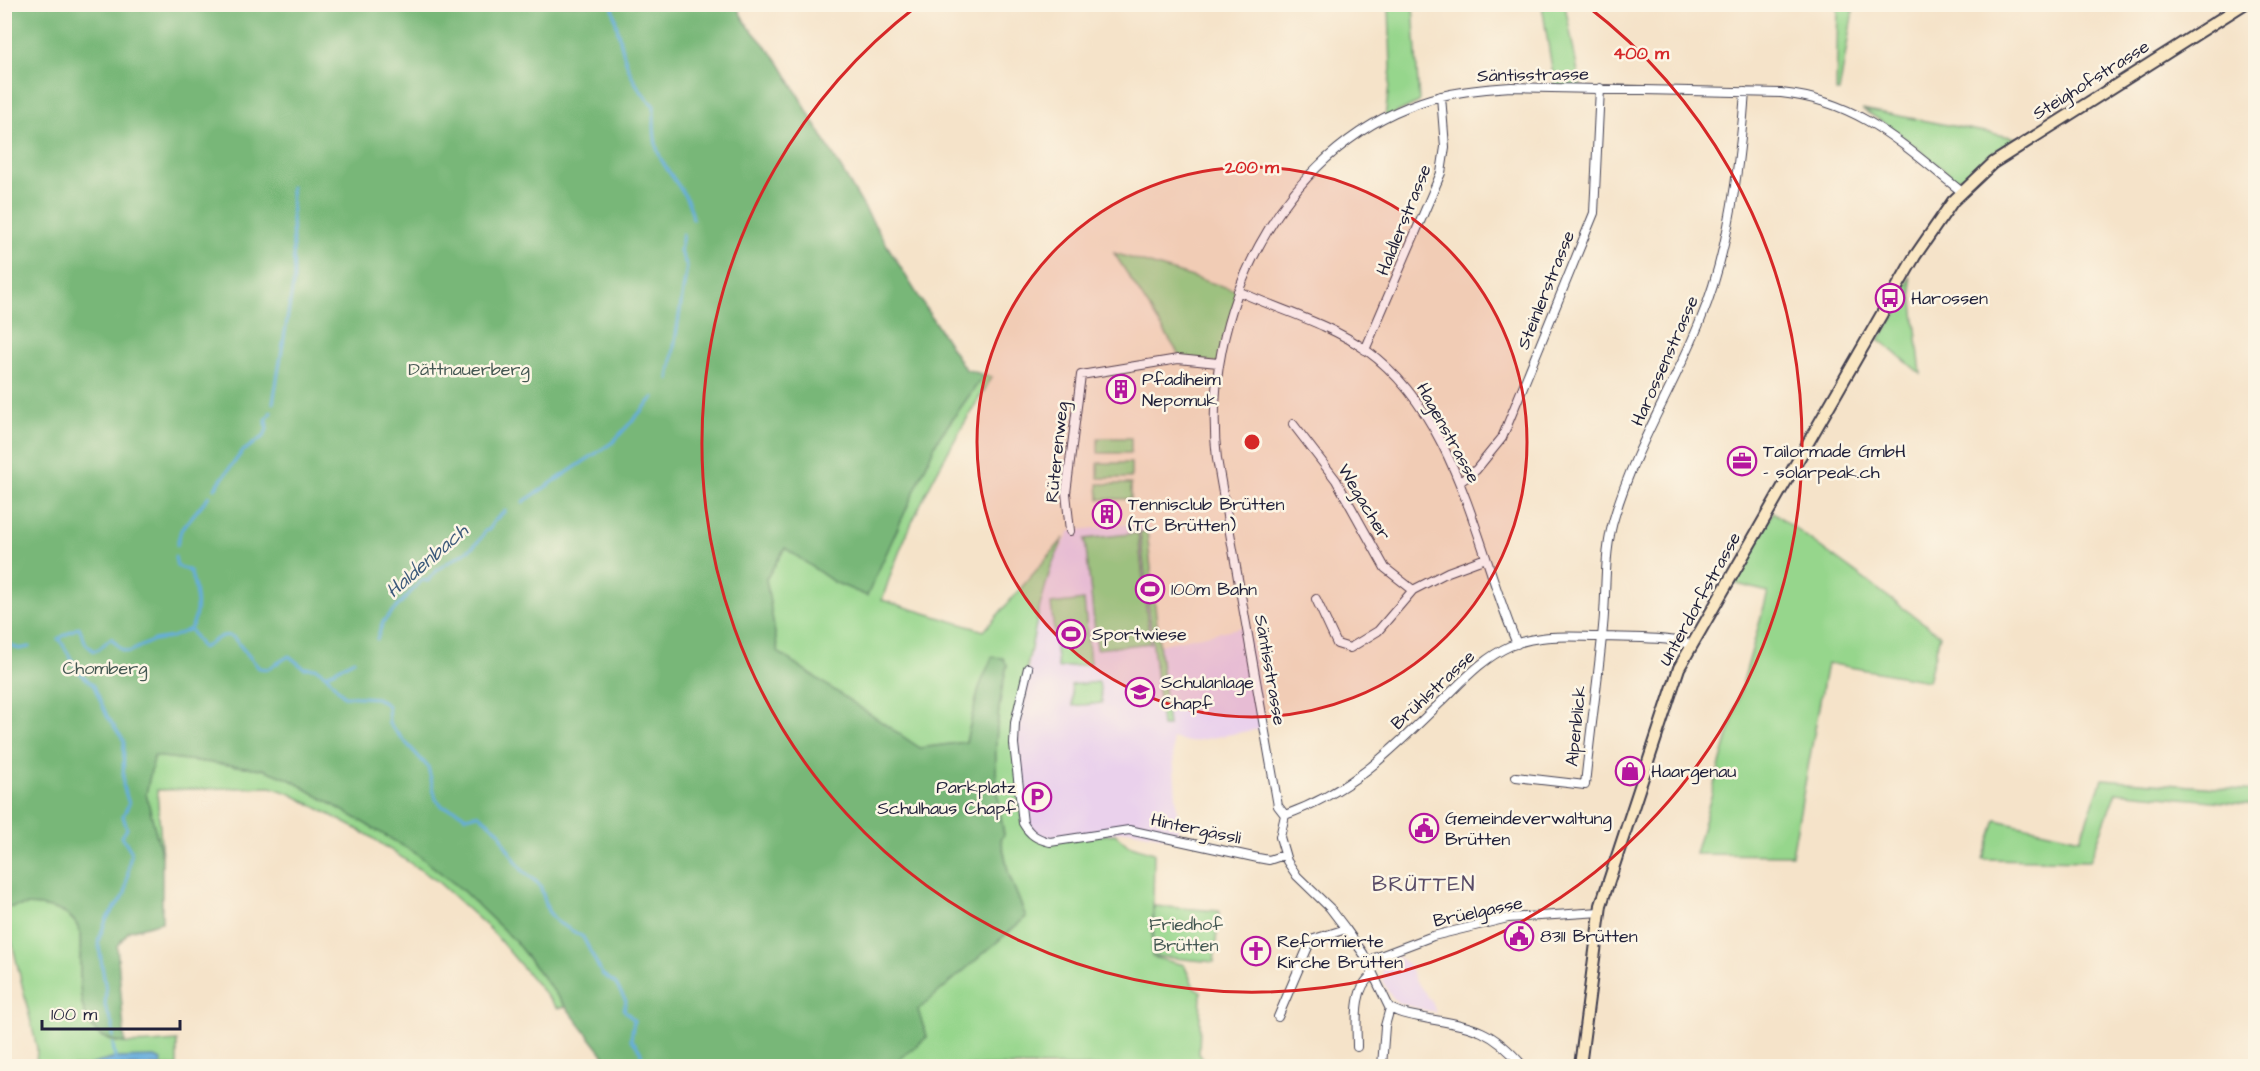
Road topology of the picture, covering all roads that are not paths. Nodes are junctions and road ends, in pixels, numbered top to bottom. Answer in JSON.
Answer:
{"nodes":[{"id":1,"x":2244,"y":4,"type":"edge"},
{"id":2,"x":1599,"y":88,"type":"junction"},
{"id":3,"x":1745,"y":92,"type":"junction"},
{"id":4,"x":1441,"y":96,"type":"junction"},
{"id":5,"x":1962,"y":192,"type":"junction"},
{"id":6,"x":1238,"y":291,"type":"junction"},
{"id":7,"x":1365,"y":350,"type":"junction"},
{"id":8,"x":1218,"y":363,"type":"junction"},
{"id":9,"x":1293,"y":424,"type":"dead end"},
{"id":10,"x":1460,"y":482,"type":"junction"},
{"id":11,"x":1070,"y":531,"type":"dead end"},
{"id":12,"x":1486,"y":558,"type":"junction"},
{"id":13,"x":1413,"y":590,"type":"junction"},
{"id":14,"x":1316,"y":599,"type":"dead end"},
{"id":15,"x":1602,"y":637,"type":"junction"},
{"id":16,"x":1517,"y":644,"type":"junction"},
{"id":17,"x":1691,"y":644,"type":"junction"},
{"id":18,"x":1028,"y":668,"type":"dead end"},
{"id":19,"x":1516,"y":777,"type":"dead end"},
{"id":20,"x":1285,"y":815,"type":"junction"},
{"id":21,"x":1284,"y":855,"type":"junction"},
{"id":22,"x":1600,"y":912,"type":"junction"},
{"id":23,"x":1346,"y":929,"type":"junction"},
{"id":24,"x":1367,"y":961,"type":"junction"},
{"id":25,"x":1373,"y":975,"type":"junction"},
{"id":26,"x":1390,"y":1008,"type":"junction"},
{"id":27,"x":1278,"y":1017,"type":"dead end"},
{"id":28,"x":1357,"y":1047,"type":"dead end"},
{"id":29,"x":1382,"y":1066,"type":"edge"},
{"id":30,"x":1523,"y":1066,"type":"edge"},
{"id":31,"x":1580,"y":1066,"type":"edge"}],
"edges":[{"from":1,"to":5,"type":"street","name":"Steighofstrasse"},
{"from":2,"to":3,"type":"street","name":"Säntisstrasse"},
{"from":2,"to":4,"type":"street","name":"Säntisstrasse"},
{"from":2,"to":10,"type":"street","name":"Steinlerstrasse"},
{"from":3,"to":5,"type":"street","name":"Säntisstrasse"},
{"from":3,"to":15,"type":"street","name":"Harossenstrasse"},
{"from":4,"to":6,"type":"street","name":"Säntisstrasse"},
{"from":4,"to":7,"type":"street","name":"Haldlerstrasse"},
{"from":5,"to":17,"type":"street","name":"Unterdorfstrasse"},
{"from":6,"to":7,"type":"street","name":"Hagenstrasse"},
{"from":6,"to":8,"type":"street","name":"Säntisstrasse"},
{"from":7,"to":10,"type":"street","name":"Hagenstrasse"},
{"from":8,"to":11,"type":"street","name":"Rüterenweg"},
{"from":8,"to":20,"type":"street","name":"Säntisstrasse"},
{"from":9,"to":13,"type":"street","name":"Wegacher"},
{"from":10,"to":12,"type":"street","name":"Hagenstrasse"},
{"from":12,"to":13,"type":"street"},
{"from":12,"to":16,"type":"street","name":"Hagenstrasse"},
{"from":13,"to":14,"type":"street"},
{"from":15,"to":16,"type":"street","name":"Brühlstrasse"},
{"from":15,"to":17,"type":"street","name":"Brühlstrasse"},
{"from":15,"to":19,"type":"street","name":"Alpenblick"},
{"from":16,"to":20,"type":"street","name":"Brühlstrasse"},
{"from":17,"to":22,"type":"street","name":"Unterdorfstrasse"},
{"from":18,"to":21,"type":"street","name":"Hintergässli"},
{"from":20,"to":21,"type":"street","name":"Säntisstrasse"},
{"from":21,"to":23,"type":"street"},
{"from":22,"to":24,"type":"street","name":"Brüelgasse"},
{"from":22,"to":31,"type":"street","name":"Unterdorfstrasse"},
{"from":23,"to":24,"type":"street"},
{"from":23,"to":27,"type":"street"},
{"from":24,"to":25,"type":"street"},
{"from":25,"to":26,"type":"street"},
{"from":25,"to":28,"type":"street"},
{"from":26,"to":29,"type":"street"},
{"from":26,"to":30,"type":"street"}]}
